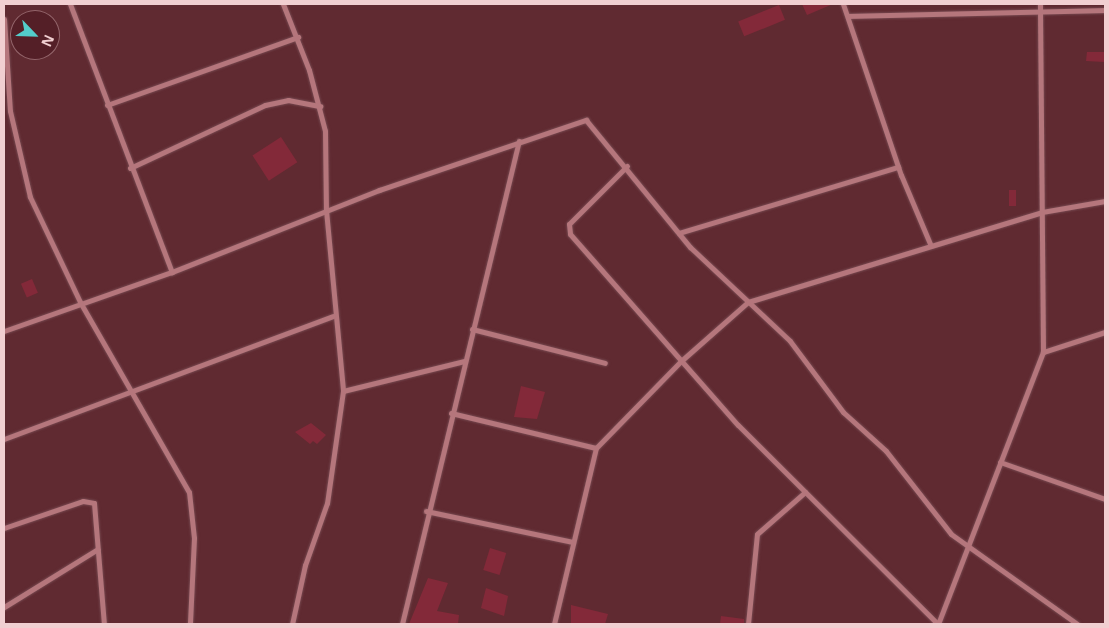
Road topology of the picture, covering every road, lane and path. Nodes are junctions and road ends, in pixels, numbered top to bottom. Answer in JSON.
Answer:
{"nodes":[{"id":1,"x":70,"y":4,"type":"edge"},
{"id":2,"x":283,"y":4,"type":"edge"},
{"id":3,"x":843,"y":4,"type":"edge"},
{"id":4,"x":1040,"y":4,"type":"edge"},
{"id":5,"x":1105,"y":10,"type":"edge"},
{"id":6,"x":1040,"y":14,"type":"junction"},
{"id":7,"x":848,"y":16,"type":"junction"},
{"id":8,"x":4,"y":19,"type":"edge"},
{"id":9,"x":298,"y":37,"type":"junction"},
{"id":10,"x":5,"y":64,"type":"edge"},
{"id":11,"x":106,"y":105,"type":"junction"},
{"id":12,"x":320,"y":106,"type":"junction"},
{"id":13,"x":519,"y":141,"type":"junction"},
{"id":14,"x":627,"y":166,"type":"junction"},
{"id":15,"x":898,"y":167,"type":"junction"},
{"id":16,"x":130,"y":168,"type":"junction"},
{"id":17,"x":1105,"y":201,"type":"edge"},
{"id":18,"x":326,"y":210,"type":"junction"},
{"id":19,"x":1042,"y":212,"type":"junction"},
{"id":20,"x":679,"y":233,"type":"junction"},
{"id":21,"x":931,"y":246,"type":"junction"},
{"id":22,"x":172,"y":272,"type":"junction"},
{"id":23,"x":80,"y":302,"type":"junction"},
{"id":24,"x":748,"y":302,"type":"junction"},
{"id":25,"x":334,"y":316,"type":"junction"},
{"id":26,"x":472,"y":328,"type":"junction"},
{"id":27,"x":4,"y":331,"type":"edge"},
{"id":28,"x":1105,"y":332,"type":"edge"},
{"id":29,"x":1043,"y":352,"type":"junction"},
{"id":30,"x":464,"y":361,"type":"junction"},
{"id":31,"x":682,"y":361,"type":"junction"},
{"id":32,"x":605,"y":363,"type":"dead end"},
{"id":33,"x":343,"y":391,"type":"junction"},
{"id":34,"x":133,"y":393,"type":"junction"},
{"id":35,"x":451,"y":413,"type":"junction"},
{"id":36,"x":4,"y":439,"type":"edge"},
{"id":37,"x":596,"y":448,"type":"junction"},
{"id":38,"x":1000,"y":462,"type":"junction"},
{"id":39,"x":805,"y":492,"type":"junction"},
{"id":40,"x":1105,"y":499,"type":"edge"},
{"id":41,"x":426,"y":511,"type":"junction"},
{"id":42,"x":4,"y":528,"type":"edge"},
{"id":43,"x":573,"y":542,"type":"junction"},
{"id":44,"x":98,"y":549,"type":"junction"},
{"id":45,"x":967,"y":549,"type":"junction"},
{"id":46,"x":4,"y":607,"type":"edge"},
{"id":47,"x":1068,"y":621,"type":"edge"},
{"id":48,"x":104,"y":624,"type":"edge"},
{"id":49,"x":190,"y":624,"type":"edge"},
{"id":50,"x":292,"y":624,"type":"edge"},
{"id":51,"x":402,"y":624,"type":"edge"},
{"id":52,"x":554,"y":624,"type":"edge"},
{"id":53,"x":748,"y":624,"type":"edge"},
{"id":54,"x":938,"y":624,"type":"edge"},
{"id":55,"x":1077,"y":624,"type":"edge"}],
"edges":[{"from":1,"to":11,"type":"street"},
{"from":2,"to":9,"type":"street"},
{"from":3,"to":7,"type":"street"},
{"from":4,"to":6,"type":"street"},
{"from":5,"to":6,"type":"street"},
{"from":6,"to":7,"type":"street"},
{"from":6,"to":19,"type":"street"},
{"from":7,"to":15,"type":"street"},
{"from":8,"to":10,"type":"street"},
{"from":9,"to":11,"type":"street"},
{"from":9,"to":12,"type":"street"},
{"from":10,"to":23,"type":"street"},
{"from":11,"to":16,"type":"street"},
{"from":12,"to":16,"type":"street"},
{"from":12,"to":18,"type":"street"},
{"from":13,"to":14,"type":"street"},
{"from":13,"to":18,"type":"street"},
{"from":13,"to":26,"type":"street"},
{"from":14,"to":20,"type":"street"},
{"from":14,"to":31,"type":"street"},
{"from":15,"to":20,"type":"street"},
{"from":15,"to":21,"type":"street"},
{"from":16,"to":22,"type":"street"},
{"from":17,"to":19,"type":"street"},
{"from":18,"to":22,"type":"street"},
{"from":18,"to":25,"type":"street"},
{"from":19,"to":21,"type":"street"},
{"from":19,"to":29,"type":"street"},
{"from":20,"to":24,"type":"street"},
{"from":21,"to":24,"type":"street"},
{"from":22,"to":23,"type":"street"},
{"from":23,"to":27,"type":"street"},
{"from":23,"to":34,"type":"street"},
{"from":24,"to":31,"type":"street"},
{"from":24,"to":45,"type":"street"},
{"from":25,"to":33,"type":"street"},
{"from":25,"to":34,"type":"street"},
{"from":26,"to":30,"type":"street"},
{"from":26,"to":32,"type":"street"},
{"from":28,"to":29,"type":"street"},
{"from":29,"to":38,"type":"street"},
{"from":30,"to":33,"type":"street"},
{"from":30,"to":35,"type":"street"},
{"from":31,"to":37,"type":"street"},
{"from":31,"to":39,"type":"street"},
{"from":33,"to":50,"type":"street"},
{"from":34,"to":36,"type":"street"},
{"from":34,"to":49,"type":"street"},
{"from":35,"to":37,"type":"street"},
{"from":35,"to":41,"type":"street"},
{"from":37,"to":43,"type":"street"},
{"from":38,"to":40,"type":"street"},
{"from":38,"to":45,"type":"street"},
{"from":39,"to":53,"type":"street"},
{"from":39,"to":54,"type":"street"},
{"from":41,"to":43,"type":"street"},
{"from":41,"to":51,"type":"street"},
{"from":42,"to":44,"type":"street"},
{"from":43,"to":52,"type":"street"},
{"from":44,"to":46,"type":"street"},
{"from":44,"to":48,"type":"street"},
{"from":45,"to":47,"type":"street"},
{"from":45,"to":54,"type":"street"},
{"from":47,"to":55,"type":"street"}]}
